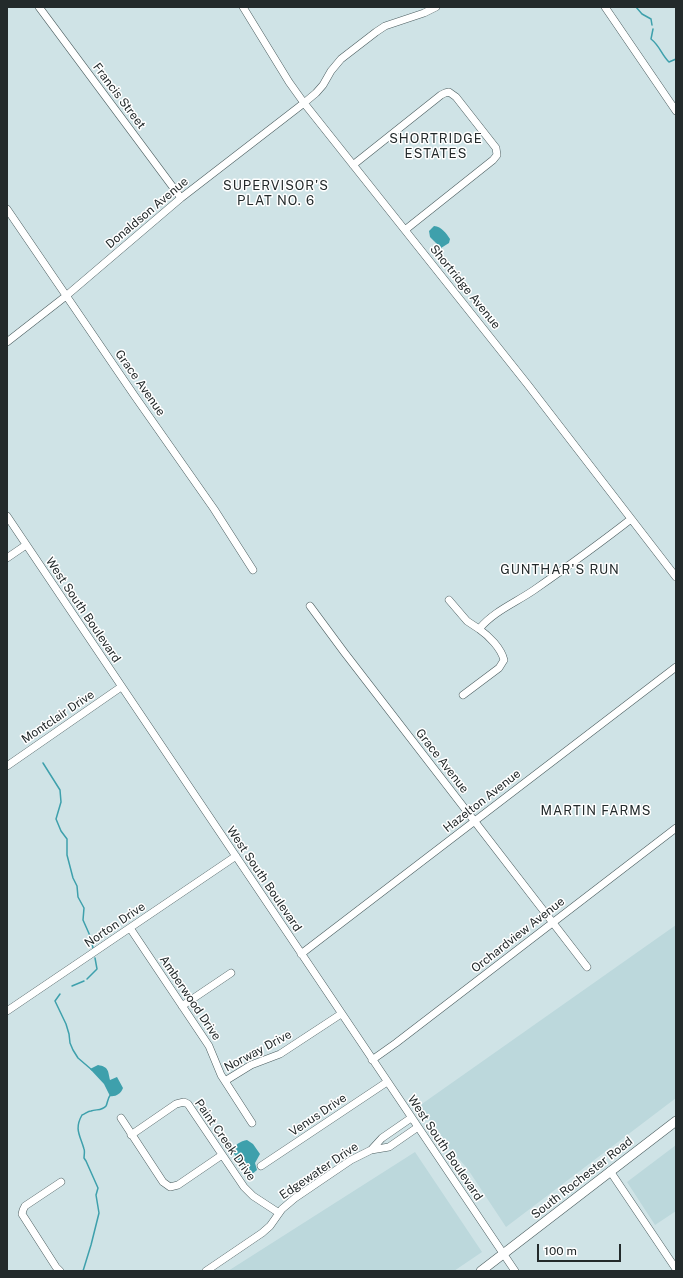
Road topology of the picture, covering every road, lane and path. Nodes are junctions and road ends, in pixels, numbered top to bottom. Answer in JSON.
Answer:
{"nodes":[{"id":1,"x":39,"y":7,"type":"edge"},
{"id":2,"x":243,"y":7,"type":"edge"},
{"id":3,"x":436,"y":7,"type":"edge"},
{"id":4,"x":605,"y":7,"type":"edge"},
{"id":5,"x":304,"y":104,"type":"junction"},
{"id":6,"x":676,"y":111,"type":"edge"},
{"id":7,"x":353,"y":165,"type":"junction"},
{"id":8,"x":181,"y":198,"type":"junction"},
{"id":9,"x":7,"y":209,"type":"edge"},
{"id":10,"x":405,"y":230,"type":"junction"},
{"id":11,"x":66,"y":296,"type":"junction"},
{"id":12,"x":7,"y":342,"type":"edge"},
{"id":13,"x":7,"y":516,"type":"edge"},
{"id":14,"x":632,"y":519,"type":"junction"},
{"id":15,"x":26,"y":545,"type":"junction"},
{"id":16,"x":7,"y":558,"type":"edge"},
{"id":17,"x":253,"y":570,"type":"dead end"},
{"id":18,"x":676,"y":577,"type":"edge"},
{"id":19,"x":449,"y":600,"type":"dead end"},
{"id":20,"x":310,"y":606,"type":"dead end"},
{"id":21,"x":479,"y":629,"type":"junction"},
{"id":22,"x":676,"y":667,"type":"edge"},
{"id":23,"x":121,"y":687,"type":"junction"},
{"id":24,"x":463,"y":695,"type":"dead end"},
{"id":25,"x":7,"y":766,"type":"edge"},
{"id":26,"x":474,"y":821,"type":"junction"},
{"id":27,"x":676,"y":828,"type":"edge"},
{"id":28,"x":236,"y":856,"type":"junction"},
{"id":29,"x":552,"y":922,"type":"junction"},
{"id":30,"x":130,"y":928,"type":"junction"},
{"id":31,"x":301,"y":954,"type":"junction"},
{"id":32,"x":587,"y":967,"type":"dead end"},
{"id":33,"x":231,"y":973,"type":"dead end"},
{"id":34,"x":182,"y":1006,"type":"junction"},
{"id":35,"x":7,"y":1012,"type":"edge"},
{"id":36,"x":341,"y":1014,"type":"junction"},
{"id":37,"x":372,"y":1060,"type":"junction"},
{"id":38,"x":225,"y":1081,"type":"junction"},
{"id":39,"x":387,"y":1082,"type":"junction"},
{"id":40,"x":121,"y":1118,"type":"dead end"},
{"id":41,"x":412,"y":1118,"type":"junction"},
{"id":42,"x":676,"y":1121,"type":"edge"},
{"id":43,"x":252,"y":1123,"type":"dead end"},
{"id":44,"x":418,"y":1127,"type":"junction"},
{"id":45,"x":132,"y":1135,"type":"junction"},
{"id":46,"x":371,"y":1150,"type":"junction"},
{"id":47,"x":222,"y":1155,"type":"junction"},
{"id":48,"x":261,"y":1166,"type":"dead end"},
{"id":49,"x":610,"y":1171,"type":"junction"},
{"id":50,"x":61,"y":1182,"type":"dead end"},
{"id":51,"x":279,"y":1213,"type":"junction"},
{"id":52,"x":503,"y":1254,"type":"junction"},
{"id":53,"x":676,"y":1269,"type":"edge"},
{"id":54,"x":60,"y":1271,"type":"edge"},
{"id":55,"x":206,"y":1271,"type":"edge"},
{"id":56,"x":481,"y":1271,"type":"edge"},
{"id":57,"x":515,"y":1271,"type":"edge"}],
"edges":[{"from":1,"to":8,"type":"street","name":"Francis Street"},
{"from":2,"to":5,"type":"street","name":"Shortridge Avenue"},
{"from":3,"to":5,"type":"street","name":"Donaldson Avenue"},
{"from":4,"to":6,"type":"street"},
{"from":5,"to":7,"type":"street","name":"Shortridge Avenue"},
{"from":5,"to":8,"type":"street","name":"Donaldson Avenue"},
{"from":7,"to":10,"type":"street","name":"Shortridge Avenue"},
{"from":7,"to":10,"type":"street"},
{"from":8,"to":11,"type":"street","name":"Donaldson Avenue"},
{"from":9,"to":11,"type":"street","name":"Grace Avenue"},
{"from":10,"to":14,"type":"street","name":"Shortridge Avenue"},
{"from":11,"to":12,"type":"street","name":"Donaldson Avenue"},
{"from":11,"to":17,"type":"street","name":"Grace Avenue"},
{"from":13,"to":15,"type":"street","name":"West South Boulevard"},
{"from":14,"to":18,"type":"street","name":"Shortridge Avenue"},
{"from":14,"to":21,"type":"street"},
{"from":15,"to":16,"type":"street"},
{"from":15,"to":23,"type":"street","name":"West South Boulevard"},
{"from":19,"to":21,"type":"street"},
{"from":20,"to":26,"type":"street","name":"Grace Avenue"},
{"from":21,"to":24,"type":"street"},
{"from":22,"to":26,"type":"street","name":"Hazelton Avenue"},
{"from":23,"to":25,"type":"street","name":"Montclair Drive"},
{"from":23,"to":28,"type":"street","name":"West South Boulevard"},
{"from":26,"to":29,"type":"street","name":"Grace Avenue"},
{"from":26,"to":31,"type":"street","name":"Hazelton Avenue"},
{"from":27,"to":29,"type":"street","name":"Orchardview Avenue"},
{"from":28,"to":30,"type":"street","name":"Norton Drive"},
{"from":28,"to":31,"type":"street","name":"West South Boulevard"},
{"from":29,"to":32,"type":"street","name":"Grace Avenue"},
{"from":29,"to":37,"type":"street","name":"Orchardview Avenue"},
{"from":30,"to":34,"type":"street","name":"Amberwood Drive"},
{"from":30,"to":35,"type":"street","name":"Norton Drive"},
{"from":31,"to":36,"type":"street","name":"West South Boulevard"},
{"from":33,"to":34,"type":"street"},
{"from":34,"to":38,"type":"street","name":"Amberwood Drive"},
{"from":36,"to":37,"type":"street","name":"West South Boulevard"},
{"from":36,"to":38,"type":"street","name":"Norway Drive"},
{"from":37,"to":39,"type":"street","name":"West South Boulevard"},
{"from":38,"to":43,"type":"street","name":"Amberwood Drive"},
{"from":39,"to":41,"type":"street","name":"West South Boulevard"},
{"from":39,"to":48,"type":"street","name":"Venus Drive"},
{"from":40,"to":45,"type":"street"},
{"from":41,"to":44,"type":"street","name":"West South Boulevard"},
{"from":41,"to":46,"type":"street","name":"Edgewater Drive"},
{"from":42,"to":49,"type":"main road","name":"South Rochester Road"},
{"from":44,"to":46,"type":"street","name":"Edgewater Drive"},
{"from":44,"to":52,"type":"street","name":"West South Boulevard"},
{"from":45,"to":47,"type":"street"},
{"from":45,"to":47,"type":"street","name":"Paint Creek Drive"},
{"from":46,"to":51,"type":"street","name":"Edgewater Drive"},
{"from":47,"to":51,"type":"street","name":"Paint Creek Drive"},
{"from":49,"to":52,"type":"main road","name":"South Rochester Road"},
{"from":49,"to":53,"type":"street"},
{"from":50,"to":54,"type":"street"},
{"from":51,"to":55,"type":"street","name":"Edgewater Drive"},
{"from":52,"to":56,"type":"main road","name":"South Rochester Road"},
{"from":52,"to":57,"type":"street","name":"West South Boulevard"}]}
